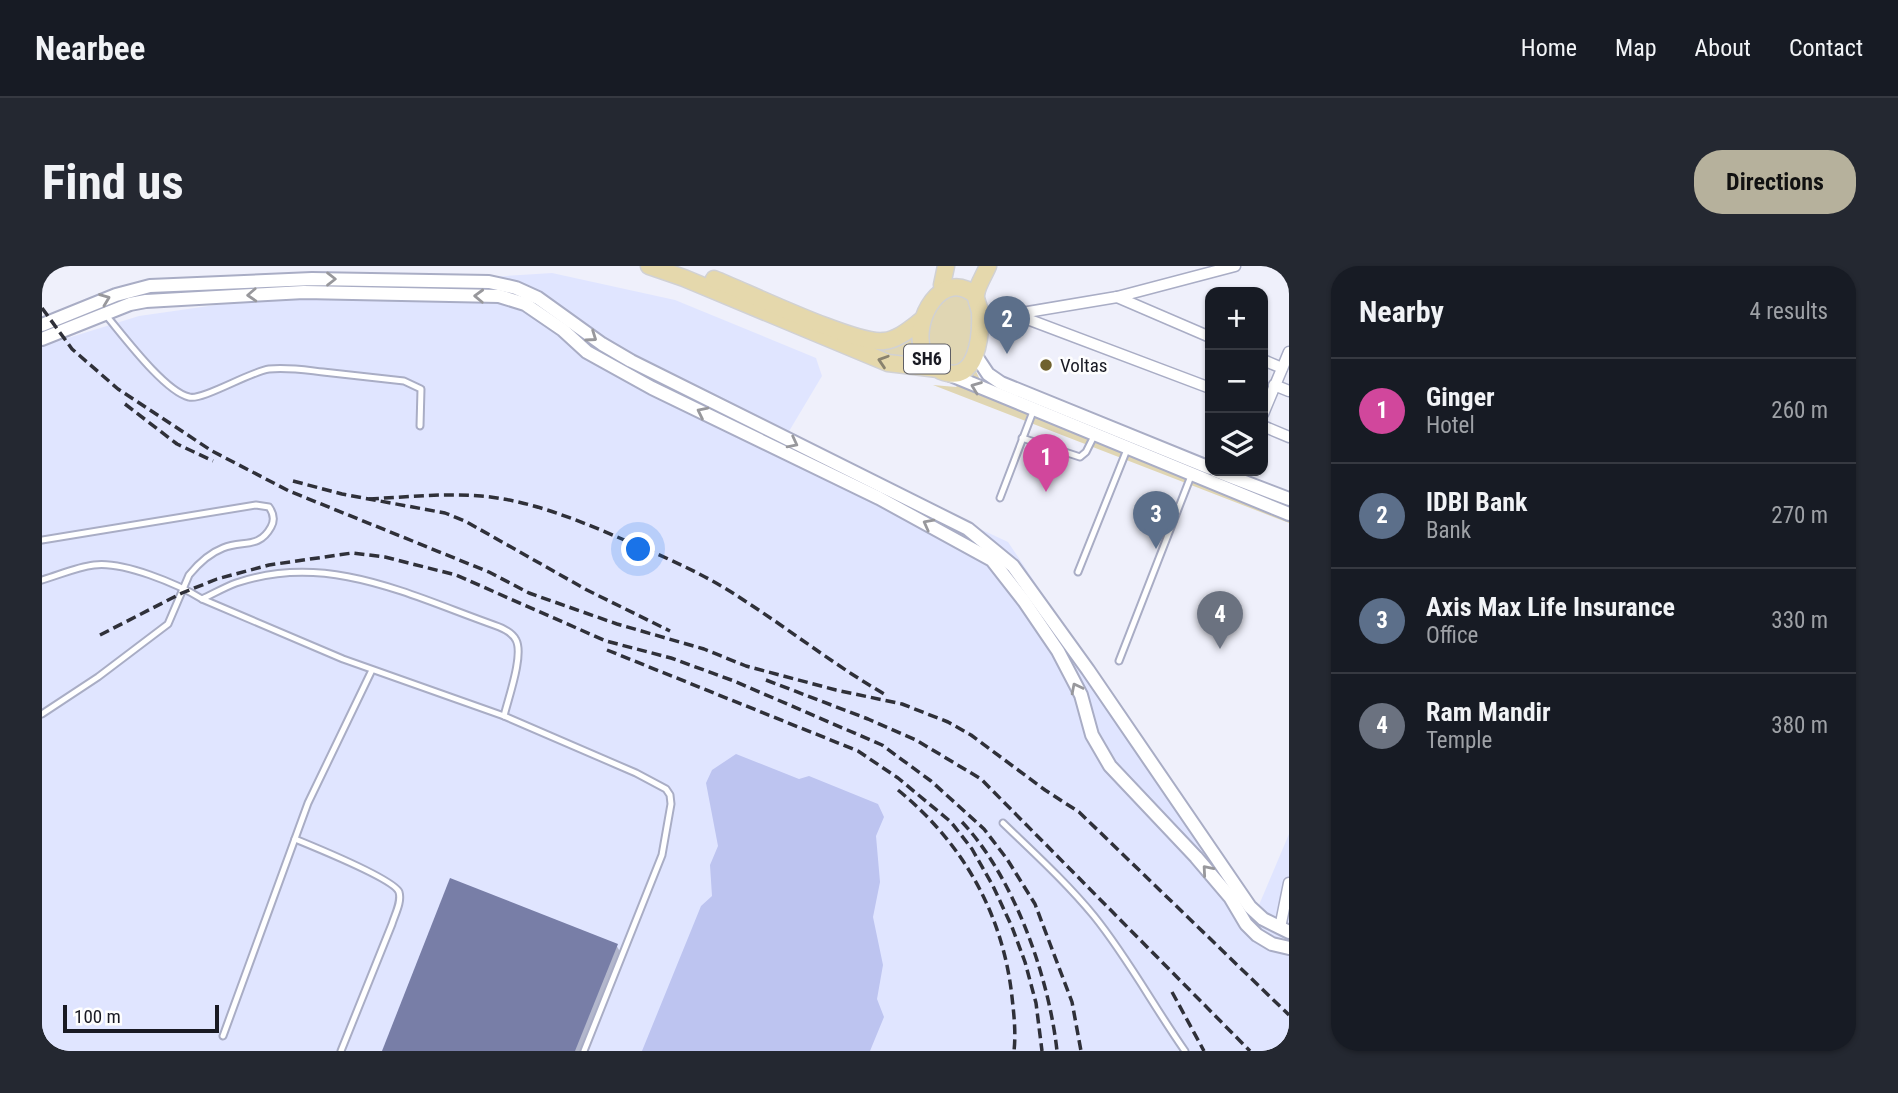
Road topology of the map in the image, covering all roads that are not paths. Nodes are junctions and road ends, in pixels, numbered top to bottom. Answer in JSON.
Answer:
{"nodes":[{"id":1,"x":649,"y":266,"type":"edge"},
{"id":2,"x":678,"y":266,"type":"edge"},
{"id":3,"x":946,"y":266,"type":"edge"},
{"id":4,"x":988,"y":266,"type":"edge"},
{"id":5,"x":1235,"y":266,"type":"edge"},
{"id":6,"x":942,"y":285,"type":"junction"},
{"id":7,"x":976,"y":296,"type":"junction"},
{"id":8,"x":1116,"y":297,"type":"junction"},
{"id":9,"x":537,"y":304,"type":"junction"},
{"id":10,"x":1012,"y":313,"type":"junction"},
{"id":11,"x":105,"y":314,"type":"junction"},
{"id":12,"x":922,"y":320,"type":"junction"},
{"id":13,"x":980,"y":320,"type":"junction"},
{"id":14,"x":42,"y":325,"type":"edge"},
{"id":15,"x":1205,"y":335,"type":"edge"},
{"id":16,"x":42,"y":339,"type":"edge"},
{"id":17,"x":1289,"y":352,"type":"edge"},
{"id":18,"x":976,"y":356,"type":"junction"},
{"id":19,"x":1268,"y":362,"type":"edge"},
{"id":20,"x":1282,"y":368,"type":"junction"},
{"id":21,"x":940,"y":370,"type":"junction"},
{"id":22,"x":1274,"y":385,"type":"junction"},
{"id":23,"x":1205,"y":386,"type":"edge"},
{"id":24,"x":1289,"y":391,"type":"edge"},
{"id":25,"x":1268,"y":399,"type":"edge"},
{"id":26,"x":1036,"y":404,"type":"junction"},
{"id":27,"x":420,"y":426,"type":"dead end"},
{"id":28,"x":1268,"y":428,"type":"edge"},
{"id":29,"x":1096,"y":433,"type":"junction"},
{"id":30,"x":1289,"y":437,"type":"edge"},
{"id":31,"x":1022,"y":438,"type":"junction"},
{"id":32,"x":1130,"y":442,"type":"junction"},
{"id":33,"x":1194,"y":468,"type":"junction"},
{"id":34,"x":1205,"y":468,"type":"edge"},
{"id":35,"x":1234,"y":479,"type":"edge"},
{"id":36,"x":1000,"y":498,"type":"dead end"},
{"id":37,"x":1289,"y":499,"type":"edge"},
{"id":38,"x":1289,"y":514,"type":"edge"},
{"id":39,"x":968,"y":529,"type":"junction"},
{"id":40,"x":42,"y":540,"type":"edge"},
{"id":41,"x":963,"y":543,"type":"junction"},
{"id":42,"x":1079,"y":572,"type":"dead end"},
{"id":43,"x":42,"y":580,"type":"edge"},
{"id":44,"x":184,"y":588,"type":"junction"},
{"id":45,"x":202,"y":599,"type":"junction"},
{"id":46,"x":1119,"y":661,"type":"dead end"},
{"id":47,"x":372,"y":670,"type":"junction"},
{"id":48,"x":42,"y":714,"type":"edge"},
{"id":49,"x":504,"y":716,"type":"junction"},
{"id":50,"x":1003,"y":823,"type":"dead end"},
{"id":51,"x":295,"y":839,"type":"junction"},
{"id":52,"x":1289,"y":883,"type":"edge"},
{"id":53,"x":1285,"y":930,"type":"edge"},
{"id":54,"x":1289,"y":948,"type":"edge"},
{"id":55,"x":223,"y":1036,"type":"dead end"},
{"id":56,"x":341,"y":1051,"type":"edge"},
{"id":57,"x":584,"y":1051,"type":"edge"},
{"id":58,"x":1185,"y":1051,"type":"edge"}],
"edges":[{"from":21,"to":1,"type":"main road","number":"SH6","one_way":true},
{"from":2,"to":12,"type":"main road","number":"SH6"},
{"from":3,"to":6,"type":"main road","number":"SH6"},
{"from":4,"to":7,"type":"main road"},
{"from":5,"to":8,"type":"street"},
{"from":6,"to":7,"type":"main road"},
{"from":6,"to":12,"type":"main road","number":"SH6"},
{"from":7,"to":13,"type":"main road","number":"SH6"},
{"from":8,"to":10,"type":"street"},
{"from":8,"to":15,"type":"street"},
{"from":9,"to":11,"type":"street","one_way":true},
{"from":14,"to":9,"type":"street","one_way":true},
{"from":9,"to":39,"type":"street","one_way":true},
{"from":41,"to":9,"type":"street","one_way":true},
{"from":10,"to":13,"type":"street"},
{"from":10,"to":23,"type":"street"},
{"from":11,"to":16,"type":"street"},
{"from":11,"to":27,"type":"lane"},
{"from":12,"to":21,"type":"main road","number":"SH6"},
{"from":13,"to":18,"type":"main road","number":"SH6"},
{"from":17,"to":20,"type":"street"},
{"from":18,"to":21,"type":"main road","number":"SH6"},
{"from":18,"to":26,"type":"street"},
{"from":19,"to":20,"type":"street"},
{"from":20,"to":22,"type":"street"},
{"from":26,"to":21,"type":"street","one_way":true},
{"from":22,"to":24,"type":"street"},
{"from":22,"to":25,"type":"street"},
{"from":26,"to":29,"type":"street"},
{"from":26,"to":31,"type":"lane"},
{"from":26,"to":32,"type":"street"},
{"from":28,"to":30,"type":"street"},
{"from":29,"to":31,"type":"lane"},
{"from":29,"to":32,"type":"street"},
{"from":31,"to":36,"type":"lane"},
{"from":32,"to":33,"type":"street"},
{"from":32,"to":42,"type":"lane"},
{"from":33,"to":34,"type":"street"},
{"from":33,"to":35,"type":"street"},
{"from":33,"to":46,"type":"lane"},
{"from":35,"to":37,"type":"street"},
{"from":35,"to":38,"type":"street"},
{"from":39,"to":41,"type":"street"},
{"from":39,"to":53,"type":"street"},
{"from":40,"to":44,"type":"lane"},
{"from":54,"to":41,"type":"street","one_way":true},
{"from":43,"to":44,"type":"lane"},
{"from":44,"to":45,"type":"lane"},
{"from":44,"to":48,"type":"lane"},
{"from":45,"to":47,"type":"lane"},
{"from":45,"to":49,"type":"lane"},
{"from":47,"to":49,"type":"lane"},
{"from":47,"to":51,"type":"lane"},
{"from":49,"to":57,"type":"lane"},
{"from":50,"to":58,"type":"lane"},
{"from":51,"to":55,"type":"lane"},
{"from":51,"to":56,"type":"lane"},
{"from":52,"to":53,"type":"street"}]}
